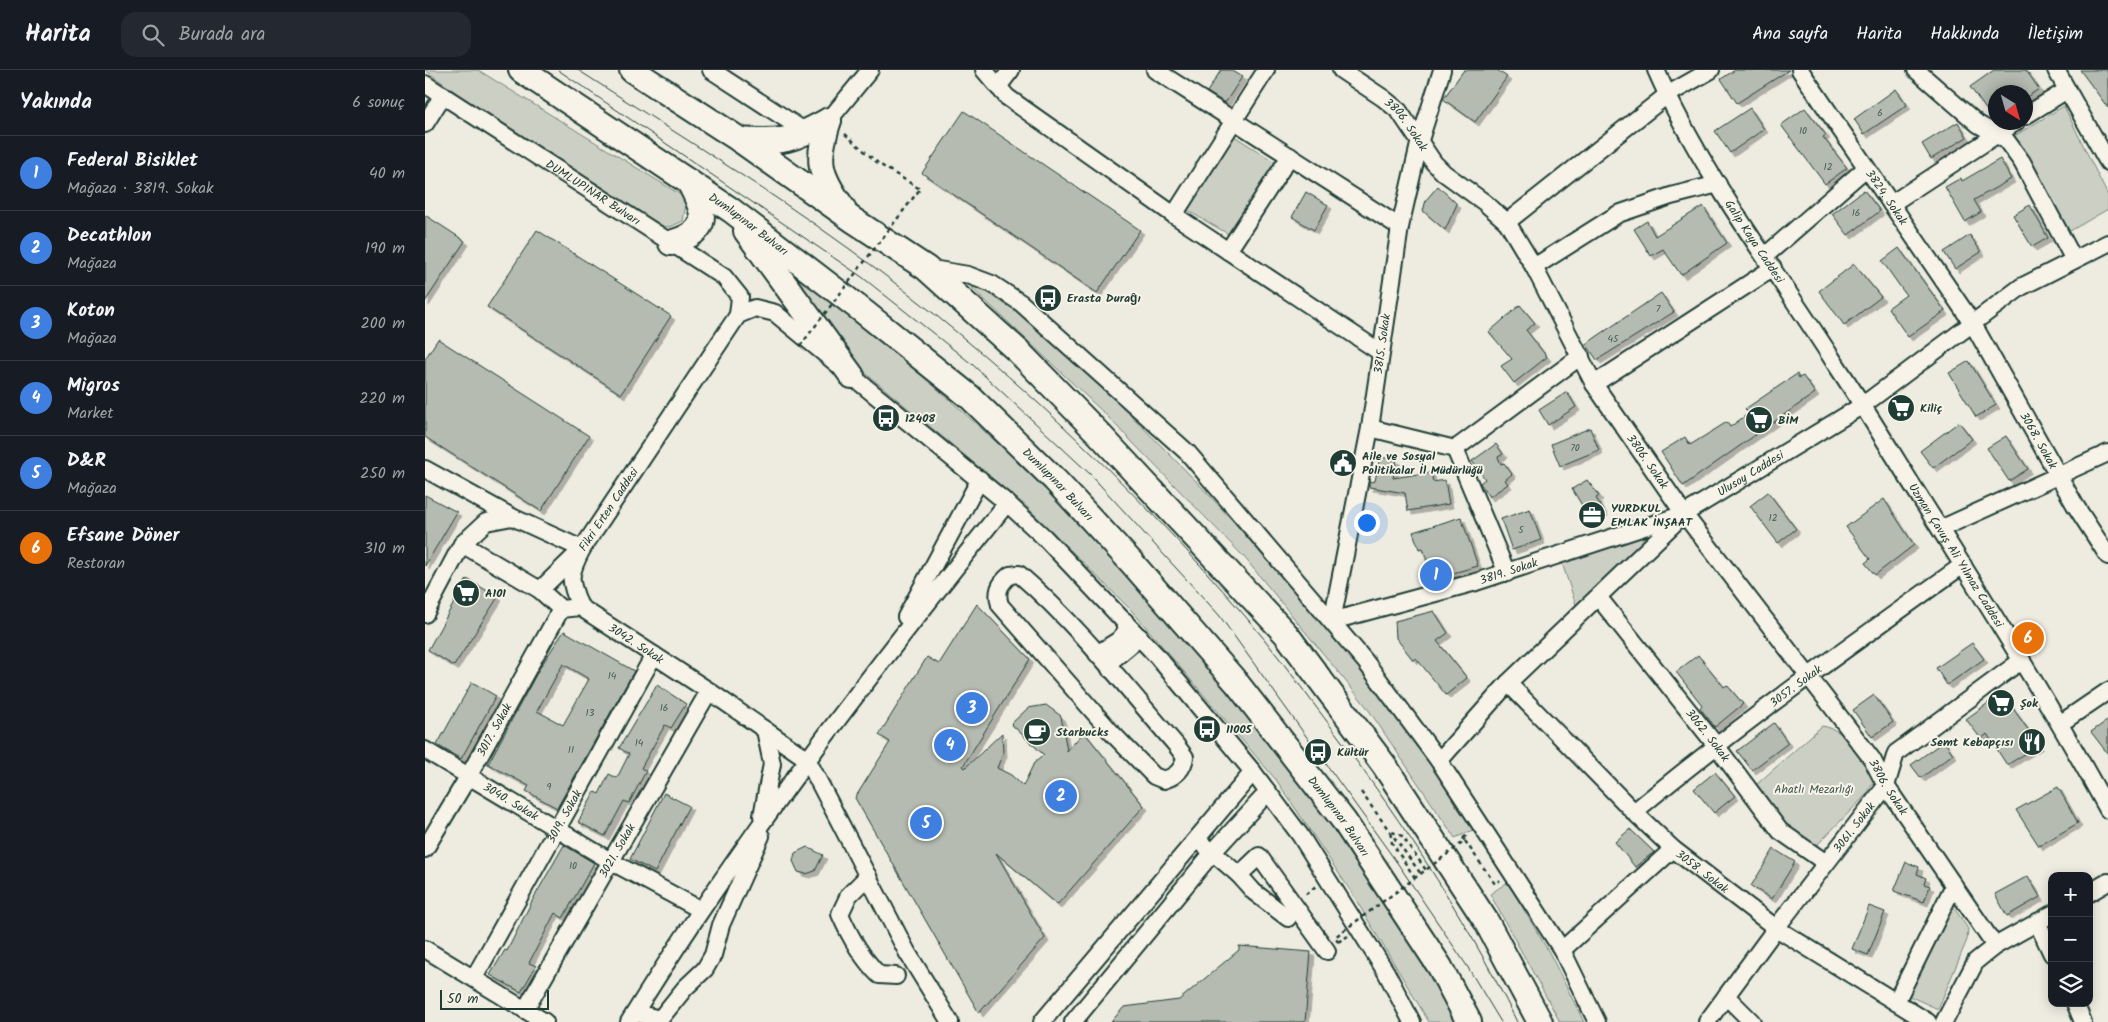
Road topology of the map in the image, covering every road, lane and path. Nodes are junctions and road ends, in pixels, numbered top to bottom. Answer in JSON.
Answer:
{"nodes":[{"id":1,"x":521,"y":70,"type":"edge"},
{"id":2,"x":632,"y":70,"type":"edge"},
{"id":3,"x":711,"y":70,"type":"edge"},
{"id":4,"x":870,"y":70,"type":"edge"},
{"id":5,"x":984,"y":70,"type":"edge"},
{"id":6,"x":1011,"y":70,"type":"edge"},
{"id":7,"x":1155,"y":70,"type":"edge"},
{"id":8,"x":1266,"y":70,"type":"edge"},
{"id":9,"x":1341,"y":70,"type":"edge"},
{"id":10,"x":1442,"y":70,"type":"edge"},
{"id":11,"x":1656,"y":70,"type":"edge"},
{"id":12,"x":1711,"y":70,"type":"edge"},
{"id":13,"x":1800,"y":70,"type":"edge"},
{"id":14,"x":1916,"y":70,"type":"edge"},
{"id":15,"x":2057,"y":70,"type":"edge"},
{"id":16,"x":425,"y":84,"type":"edge"},
{"id":17,"x":999,"y":87,"type":"junction"},
{"id":18,"x":2067,"y":90,"type":"junction"},
{"id":19,"x":443,"y":95,"type":"junction"},
{"id":20,"x":1667,"y":95,"type":"junction"},
{"id":21,"x":2033,"y":111,"type":"edge"},
{"id":22,"x":829,"y":120,"type":"junction"},
{"id":23,"x":1234,"y":120,"type":"junction"},
{"id":24,"x":425,"y":124,"type":"edge"},
{"id":25,"x":2005,"y":130,"type":"edge"},
{"id":26,"x":806,"y":132,"type":"junction"},
{"id":27,"x":1998,"y":135,"type":"junction"},
{"id":28,"x":740,"y":140,"type":"junction"},
{"id":29,"x":1420,"y":140,"type":"junction"},
{"id":30,"x":1290,"y":156,"type":"junction"},
{"id":31,"x":2108,"y":162,"type":"edge"},
{"id":32,"x":1867,"y":168,"type":"junction"},
{"id":33,"x":689,"y":182,"type":"junction"},
{"id":34,"x":1718,"y":184,"type":"junction"},
{"id":35,"x":1891,"y":204,"type":"junction"},
{"id":36,"x":731,"y":210,"type":"junction"},
{"id":37,"x":1174,"y":216,"type":"junction"},
{"id":38,"x":853,"y":220,"type":"junction"},
{"id":39,"x":1507,"y":222,"type":"junction"},
{"id":40,"x":1400,"y":227,"type":"junction"},
{"id":41,"x":671,"y":243,"type":"junction"},
{"id":42,"x":2108,"y":243,"type":"edge"},
{"id":43,"x":1228,"y":251,"type":"junction"},
{"id":44,"x":2074,"y":260,"type":"junction"},
{"id":45,"x":1769,"y":262,"type":"junction"},
{"id":46,"x":1533,"y":267,"type":"junction"},
{"id":47,"x":926,"y":268,"type":"junction"},
{"id":48,"x":738,"y":315,"type":"junction"},
{"id":49,"x":1973,"y":324,"type":"junction"},
{"id":50,"x":800,"y":346,"type":"dead end"},
{"id":51,"x":1380,"y":352,"type":"junction"},
{"id":52,"x":1581,"y":356,"type":"junction"},
{"id":53,"x":852,"y":376,"type":"junction"},
{"id":54,"x":1594,"y":384,"type":"junction"},
{"id":55,"x":1863,"y":405,"type":"junction"},
{"id":56,"x":1370,"y":428,"type":"junction"},
{"id":57,"x":1455,"y":449,"type":"junction"},
{"id":58,"x":2108,"y":453,"type":"edge"},
{"id":59,"x":425,"y":468,"type":"edge"},
{"id":60,"x":2058,"y":475,"type":"junction"},
{"id":61,"x":980,"y":479,"type":"junction"},
{"id":62,"x":1007,"y":503,"type":"junction"},
{"id":63,"x":1684,"y":514,"type":"junction"},
{"id":64,"x":512,"y":517,"type":"junction"},
{"id":65,"x":1940,"y":529,"type":"junction"},
{"id":66,"x":462,"y":544,"type":"junction"},
{"id":67,"x":582,"y":549,"type":"junction"},
{"id":68,"x":2108,"y":556,"type":"edge"},
{"id":69,"x":1963,"y":565,"type":"junction"},
{"id":70,"x":1507,"y":573,"type":"junction"},
{"id":71,"x":540,"y":590,"type":"junction"},
{"id":72,"x":1599,"y":598,"type":"junction"},
{"id":73,"x":580,"y":607,"type":"junction"},
{"id":74,"x":561,"y":609,"type":"junction"},
{"id":75,"x":425,"y":614,"type":"edge"},
{"id":76,"x":1125,"y":621,"type":"junction"},
{"id":77,"x":1331,"y":621,"type":"junction"},
{"id":78,"x":1140,"y":637,"type":"junction"},
{"id":79,"x":887,"y":652,"type":"junction"},
{"id":80,"x":1097,"y":654,"type":"junction"},
{"id":81,"x":654,"y":655,"type":"junction"},
{"id":82,"x":2022,"y":660,"type":"junction"},
{"id":83,"x":1110,"y":669,"type":"junction"},
{"id":84,"x":1807,"y":675,"type":"junction"},
{"id":85,"x":1508,"y":683,"type":"junction"},
{"id":86,"x":709,"y":691,"type":"junction"},
{"id":87,"x":2108,"y":691,"type":"edge"},
{"id":88,"x":2061,"y":723,"type":"junction"},
{"id":89,"x":765,"y":730,"type":"junction"},
{"id":90,"x":1715,"y":744,"type":"junction"},
{"id":91,"x":425,"y":750,"type":"edge"},
{"id":92,"x":807,"y":759,"type":"junction"},
{"id":93,"x":1439,"y":761,"type":"junction"},
{"id":94,"x":1253,"y":772,"type":"junction"},
{"id":95,"x":468,"y":777,"type":"junction"},
{"id":96,"x":1886,"y":786,"type":"junction"},
{"id":97,"x":1268,"y":792,"type":"junction"},
{"id":98,"x":1361,"y":792,"type":"dead end"},
{"id":99,"x":2108,"y":810,"type":"edge"},
{"id":100,"x":1634,"y":812,"type":"junction"},
{"id":101,"x":764,"y":820,"type":"junction"},
{"id":102,"x":556,"y":830,"type":"junction"},
{"id":103,"x":1390,"y":831,"type":"junction"},
{"id":104,"x":1197,"y":838,"type":"junction"},
{"id":105,"x":1673,"y":848,"type":"junction"},
{"id":106,"x":425,"y":849,"type":"edge"},
{"id":107,"x":1213,"y":852,"type":"junction"},
{"id":108,"x":611,"y":862,"type":"junction"},
{"id":109,"x":1826,"y":863,"type":"junction"},
{"id":110,"x":1426,"y":870,"type":"junction"},
{"id":111,"x":1421,"y":874,"type":"junction"},
{"id":112,"x":1239,"y":875,"type":"junction"},
{"id":113,"x":868,"y":876,"type":"junction"},
{"id":114,"x":1415,"y":878,"type":"junction"},
{"id":115,"x":1492,"y":879,"type":"dead end"},
{"id":116,"x":2108,"y":882,"type":"edge"},
{"id":117,"x":1318,"y":884,"type":"dead end"},
{"id":118,"x":1954,"y":885,"type":"junction"},
{"id":119,"x":2093,"y":891,"type":"edge"},
{"id":120,"x":1310,"y":901,"type":"dead end"},
{"id":121,"x":701,"y":910,"type":"junction"},
{"id":122,"x":2048,"y":916,"type":"edge"},
{"id":123,"x":1288,"y":918,"type":"dead end"},
{"id":124,"x":2037,"y":922,"type":"junction"},
{"id":125,"x":1776,"y":928,"type":"junction"},
{"id":126,"x":1349,"y":936,"type":"dead end"},
{"id":127,"x":2048,"y":945,"type":"edge"},
{"id":128,"x":1106,"y":946,"type":"junction"},
{"id":129,"x":1995,"y":946,"type":"junction"},
{"id":130,"x":1333,"y":947,"type":"junction"},
{"id":131,"x":425,"y":949,"type":"edge"},
{"id":132,"x":1562,"y":950,"type":"junction"},
{"id":133,"x":1122,"y":962,"type":"junction"},
{"id":134,"x":896,"y":976,"type":"dead end"},
{"id":135,"x":474,"y":978,"type":"junction"},
{"id":136,"x":1726,"y":996,"type":"junction"},
{"id":137,"x":1896,"y":1002,"type":"junction"},
{"id":138,"x":2077,"y":1007,"type":"edge"},
{"id":139,"x":525,"y":1010,"type":"junction"},
{"id":140,"x":632,"y":1017,"type":"edge"},
{"id":141,"x":663,"y":1020,"type":"edge"},
{"id":142,"x":545,"y":1022,"type":"edge"},
{"id":143,"x":950,"y":1022,"type":"edge"},
{"id":144,"x":1042,"y":1022,"type":"edge"},
{"id":145,"x":1073,"y":1022,"type":"edge"},
{"id":146,"x":1412,"y":1022,"type":"edge"},
{"id":147,"x":1469,"y":1022,"type":"edge"},
{"id":148,"x":1541,"y":1022,"type":"edge"},
{"id":149,"x":1597,"y":1022,"type":"edge"},
{"id":150,"x":1707,"y":1022,"type":"edge"},
{"id":151,"x":1751,"y":1022,"type":"edge"},
{"id":152,"x":1928,"y":1022,"type":"edge"},
{"id":153,"x":1944,"y":1022,"type":"edge"},
{"id":154,"x":2083,"y":1022,"type":"edge"}],
"edges":[{"from":1,"to":33,"type":"highway","name":"Dumlupınar Bulvarı"},
{"from":2,"to":28,"type":"highway"},
{"from":3,"to":26,"type":"street"},
{"from":4,"to":22,"type":"street"},
{"from":5,"to":17,"type":"street"},
{"from":6,"to":17,"type":"street"},
{"from":7,"to":23,"type":"street"},
{"from":8,"to":23,"type":"street"},
{"from":9,"to":29,"type":"street","name":"3806. Sokak"},
{"from":10,"to":29,"type":"street","name":"3815. Sokak"},
{"from":11,"to":20,"type":"street","name":"Galip Kaya Caddesi"},
{"from":12,"to":20,"type":"street"},
{"from":13,"to":32,"type":"street","name":"3824. Sokak"},
{"from":14,"to":27,"type":"street"},
{"from":15,"to":18,"type":"street"},
{"from":16,"to":19,"type":"street","name":"DUMLUPINAR Bulvarı"},
{"from":17,"to":37,"type":"street"},
{"from":18,"to":21,"type":"street"},
{"from":18,"to":31,"type":"street"},
{"from":19,"to":24,"type":"street"},
{"from":19,"to":41,"type":"street","name":"DUMLUPINAR Bulvarı"},
{"from":20,"to":34,"type":"street","name":"Galip Kaya Caddesi"},
{"from":20,"to":39,"type":"street"},
{"from":22,"to":26,"type":"highway"},
{"from":22,"to":38,"type":"highway"},
{"from":22,"to":50,"type":"path","bridge":true},
{"from":23,"to":30,"type":"street"},
{"from":23,"to":37,"type":"street"},
{"from":25,"to":27,"type":"street"},
{"from":26,"to":28,"type":"highway"},
{"from":27,"to":35,"type":"street"},
{"from":27,"to":44,"type":"street"},
{"from":28,"to":38,"type":"highway"},
{"from":29,"to":39,"type":"street","name":"3806. Sokak"},
{"from":29,"to":40,"type":"street","name":"3815. Sokak"},
{"from":30,"to":40,"type":"street"},
{"from":30,"to":43,"type":"street"},
{"from":32,"to":35,"type":"street","name":"3824. Sokak"},
{"from":32,"to":45,"type":"street"},
{"from":33,"to":36,"type":"highway","name":"Dumlupınar Bulvarı"},
{"from":33,"to":41,"type":"highway"},
{"from":34,"to":45,"type":"street","name":"Galip Kaya Caddesi"},
{"from":34,"to":46,"type":"street"},
{"from":35,"to":49,"type":"street","name":"3824. Sokak"},
{"from":36,"to":53,"type":"highway"},
{"from":36,"to":147,"type":"highway","name":"Dumlupınar Bulvarı"},
{"from":37,"to":43,"type":"street"},
{"from":38,"to":47,"type":"highway"},
{"from":39,"to":46,"type":"street","name":"3806. Sokak"},
{"from":40,"to":51,"type":"street","name":"3815. Sokak"},
{"from":41,"to":48,"type":"street","name":"DUMLUPINAR Bulvarı"},
{"from":42,"to":44,"type":"street","name":"Ulusoy Caddesi"},
{"from":43,"to":51,"type":"street"},
{"from":44,"to":49,"type":"street","name":"Ulusoy Caddesi"},
{"from":45,"to":54,"type":"street"},
{"from":45,"to":55,"type":"street","name":"Galip Kaya Caddesi"},
{"from":46,"to":52,"type":"street","name":"3806. Sokak"},
{"from":47,"to":77,"type":"street"},
{"from":47,"to":148,"type":"highway"},
{"from":48,"to":53,"type":"street"},
{"from":48,"to":67,"type":"street","name":"Fikri Erten Caddesi"},
{"from":49,"to":55,"type":"street","name":"Ulusoy Caddesi"},
{"from":49,"to":60,"type":"street","name":"3068. Sokak"},
{"from":51,"to":56,"type":"street","name":"3815. Sokak"},
{"from":52,"to":54,"type":"street","name":"3806. Sokak"},
{"from":52,"to":57,"type":"street"},
{"from":53,"to":61,"type":"street"},
{"from":54,"to":63,"type":"street","name":"3806. Sokak"},
{"from":55,"to":63,"type":"street","name":"Ulusoy Caddesi"},
{"from":55,"to":65,"type":"street","name":"Uzman Çavuş Ali Yılmaz Caddesi"},
{"from":56,"to":57,"type":"street"},
{"from":56,"to":77,"type":"street","name":"3815. Sokak"},
{"from":57,"to":70,"type":"street"},
{"from":58,"to":60,"type":"street"},
{"from":59,"to":64,"type":"street"},
{"from":60,"to":65,"type":"street"},
{"from":60,"to":68,"type":"street","name":"3068. Sokak"},
{"from":61,"to":62,"type":"street"},
{"from":61,"to":79,"type":"street"},
{"from":62,"to":76,"type":"street"},
{"from":62,"to":79,"type":"street"},
{"from":63,"to":70,"type":"street","name":"3819. Sokak"},
{"from":63,"to":72,"type":"street","name":"Ulusoy Caddesi"},
{"from":63,"to":84,"type":"street","name":"3806. Sokak"},
{"from":64,"to":66,"type":"street"},
{"from":64,"to":67,"type":"street","name":"Fikri Erten Caddesi"},
{"from":65,"to":69,"type":"street","name":"Uzman Çavuş Ali Yılmaz Caddesi"},
{"from":66,"to":71,"type":"street"},
{"from":66,"to":75,"type":"street"},
{"from":67,"to":71,"type":"street"},
{"from":67,"to":73,"type":"street"},
{"from":69,"to":82,"type":"street","name":"Uzman Çavuş Ali Yılmaz Caddesi"},
{"from":69,"to":84,"type":"street","name":"3057. Sokak"},
{"from":70,"to":77,"type":"street","name":"3819. Sokak"},
{"from":71,"to":74,"type":"street"},
{"from":72,"to":85,"type":"street","name":"Ulusoy Caddesi"},
{"from":72,"to":90,"type":"street","name":"3062. Sokak"},
{"from":73,"to":74,"type":"street"},
{"from":73,"to":81,"type":"street","name":"3042. Sokak"},
{"from":74,"to":95,"type":"street","name":"3017. Sokak"},
{"from":76,"to":78,"type":"street"},
{"from":76,"to":80,"type":"street"},
{"from":77,"to":93,"type":"street"},
{"from":78,"to":83,"type":"street"},
{"from":78,"to":94,"type":"street"},
{"from":79,"to":92,"type":"street"},
{"from":80,"to":83,"type":"street"},
{"from":80,"to":83,"type":"street"},
{"from":81,"to":86,"type":"street","name":"3042. Sokak"},
{"from":81,"to":102,"type":"street","name":"3019. Sokak"},
{"from":82,"to":88,"type":"street","name":"Uzman Çavuş Ali Yılmaz Caddesi"},
{"from":82,"to":96,"type":"street","name":"3061. Sokak"},
{"from":84,"to":90,"type":"street","name":"3057. Sokak"},
{"from":84,"to":96,"type":"street","name":"3806. Sokak"},
{"from":85,"to":93,"type":"street","name":"Ulusoy Caddesi"},
{"from":85,"to":100,"type":"street","name":"3058. Sokak"},
{"from":86,"to":89,"type":"street","name":"3042. Sokak"},
{"from":86,"to":108,"type":"street","name":"3021. Sokak"},
{"from":87,"to":88,"type":"street"},
{"from":88,"to":99,"type":"street","name":"Uzman Çavuş Ali Yılmaz Caddesi"},
{"from":89,"to":92,"type":"street","name":"3042. Sokak"},
{"from":89,"to":101,"type":"street"},
{"from":90,"to":100,"type":"street","name":"3057. Sokak"},
{"from":90,"to":109,"type":"street","name":"3062. Sokak"},
{"from":91,"to":95,"type":"street","name":"3040. Sokak"},
{"from":92,"to":101,"type":"street"},
{"from":92,"to":113,"type":"street"},
{"from":93,"to":132,"type":"street"},
{"from":94,"to":97,"type":"street"},
{"from":94,"to":104,"type":"street"},
{"from":95,"to":102,"type":"street","name":"3040. Sokak"},
{"from":95,"to":106,"type":"street","name":"3017. Sokak"},
{"from":96,"to":109,"type":"street","name":"3061. Sokak"},
{"from":96,"to":118,"type":"street","name":"3806. Sokak"},
{"from":97,"to":107,"type":"street"},
{"from":97,"to":146,"type":"street"},
{"from":98,"to":103,"type":"path"},
{"from":100,"to":105,"type":"street","name":"3058. Sokak"},
{"from":101,"to":121,"type":"street"},
{"from":101,"to":141,"type":"street"},
{"from":102,"to":108,"type":"street","name":"3040. Sokak"},
{"from":102,"to":135,"type":"street","name":"3019. Sokak"},
{"from":103,"to":110,"type":"path"},
{"from":103,"to":111,"type":"path"},
{"from":103,"to":114,"type":"path"},
{"from":104,"to":107,"type":"street"},
{"from":104,"to":128,"type":"street"},
{"from":105,"to":125,"type":"street","name":"3058. Sokak"},
{"from":105,"to":132,"type":"street"},
{"from":107,"to":112,"type":"street"},
{"from":107,"to":133,"type":"street"},
{"from":108,"to":121,"type":"street","name":"3040. Sokak"},
{"from":108,"to":139,"type":"street","name":"3021. Sokak"},
{"from":109,"to":125,"type":"street","name":"3061. Sokak"},
{"from":110,"to":111,"type":"path","bridge":true},
{"from":110,"to":115,"type":"path","bridge":true},
{"from":111,"to":114,"type":"path","bridge":true},
{"from":112,"to":123,"type":"street"},
{"from":112,"to":130,"type":"street"},
{"from":113,"to":134,"type":"street"},
{"from":113,"to":143,"type":"street"},
{"from":114,"to":130,"type":"path","bridge":true},
{"from":116,"to":119,"type":"street"},
{"from":117,"to":120,"type":"path"},
{"from":118,"to":129,"type":"street","name":"3806. Sokak"},
{"from":118,"to":137,"type":"street"},
{"from":121,"to":140,"type":"street"},
{"from":122,"to":124,"type":"street"},
{"from":124,"to":127,"type":"street"},
{"from":124,"to":129,"type":"street"},
{"from":125,"to":136,"type":"street","name":"3061. Sokak"},
{"from":125,"to":137,"type":"street","name":"3058. Sokak"},
{"from":126,"to":130,"type":"path"},
{"from":128,"to":133,"type":"street"},
{"from":128,"to":133,"type":"street"},
{"from":128,"to":144,"type":"street"},
{"from":129,"to":153,"type":"street"},
{"from":131,"to":135,"type":"street"},
{"from":132,"to":149,"type":"street"},
{"from":133,"to":145,"type":"street"},
{"from":135,"to":139,"type":"street"},
{"from":136,"to":150,"type":"street","name":"3061. Sokak"},
{"from":136,"to":151,"type":"street"},
{"from":137,"to":152,"type":"street","name":"3058. Sokak"},
{"from":138,"to":154,"type":"street"},
{"from":139,"to":142,"type":"street"},
{"from":140,"to":141,"type":"street"}]}
